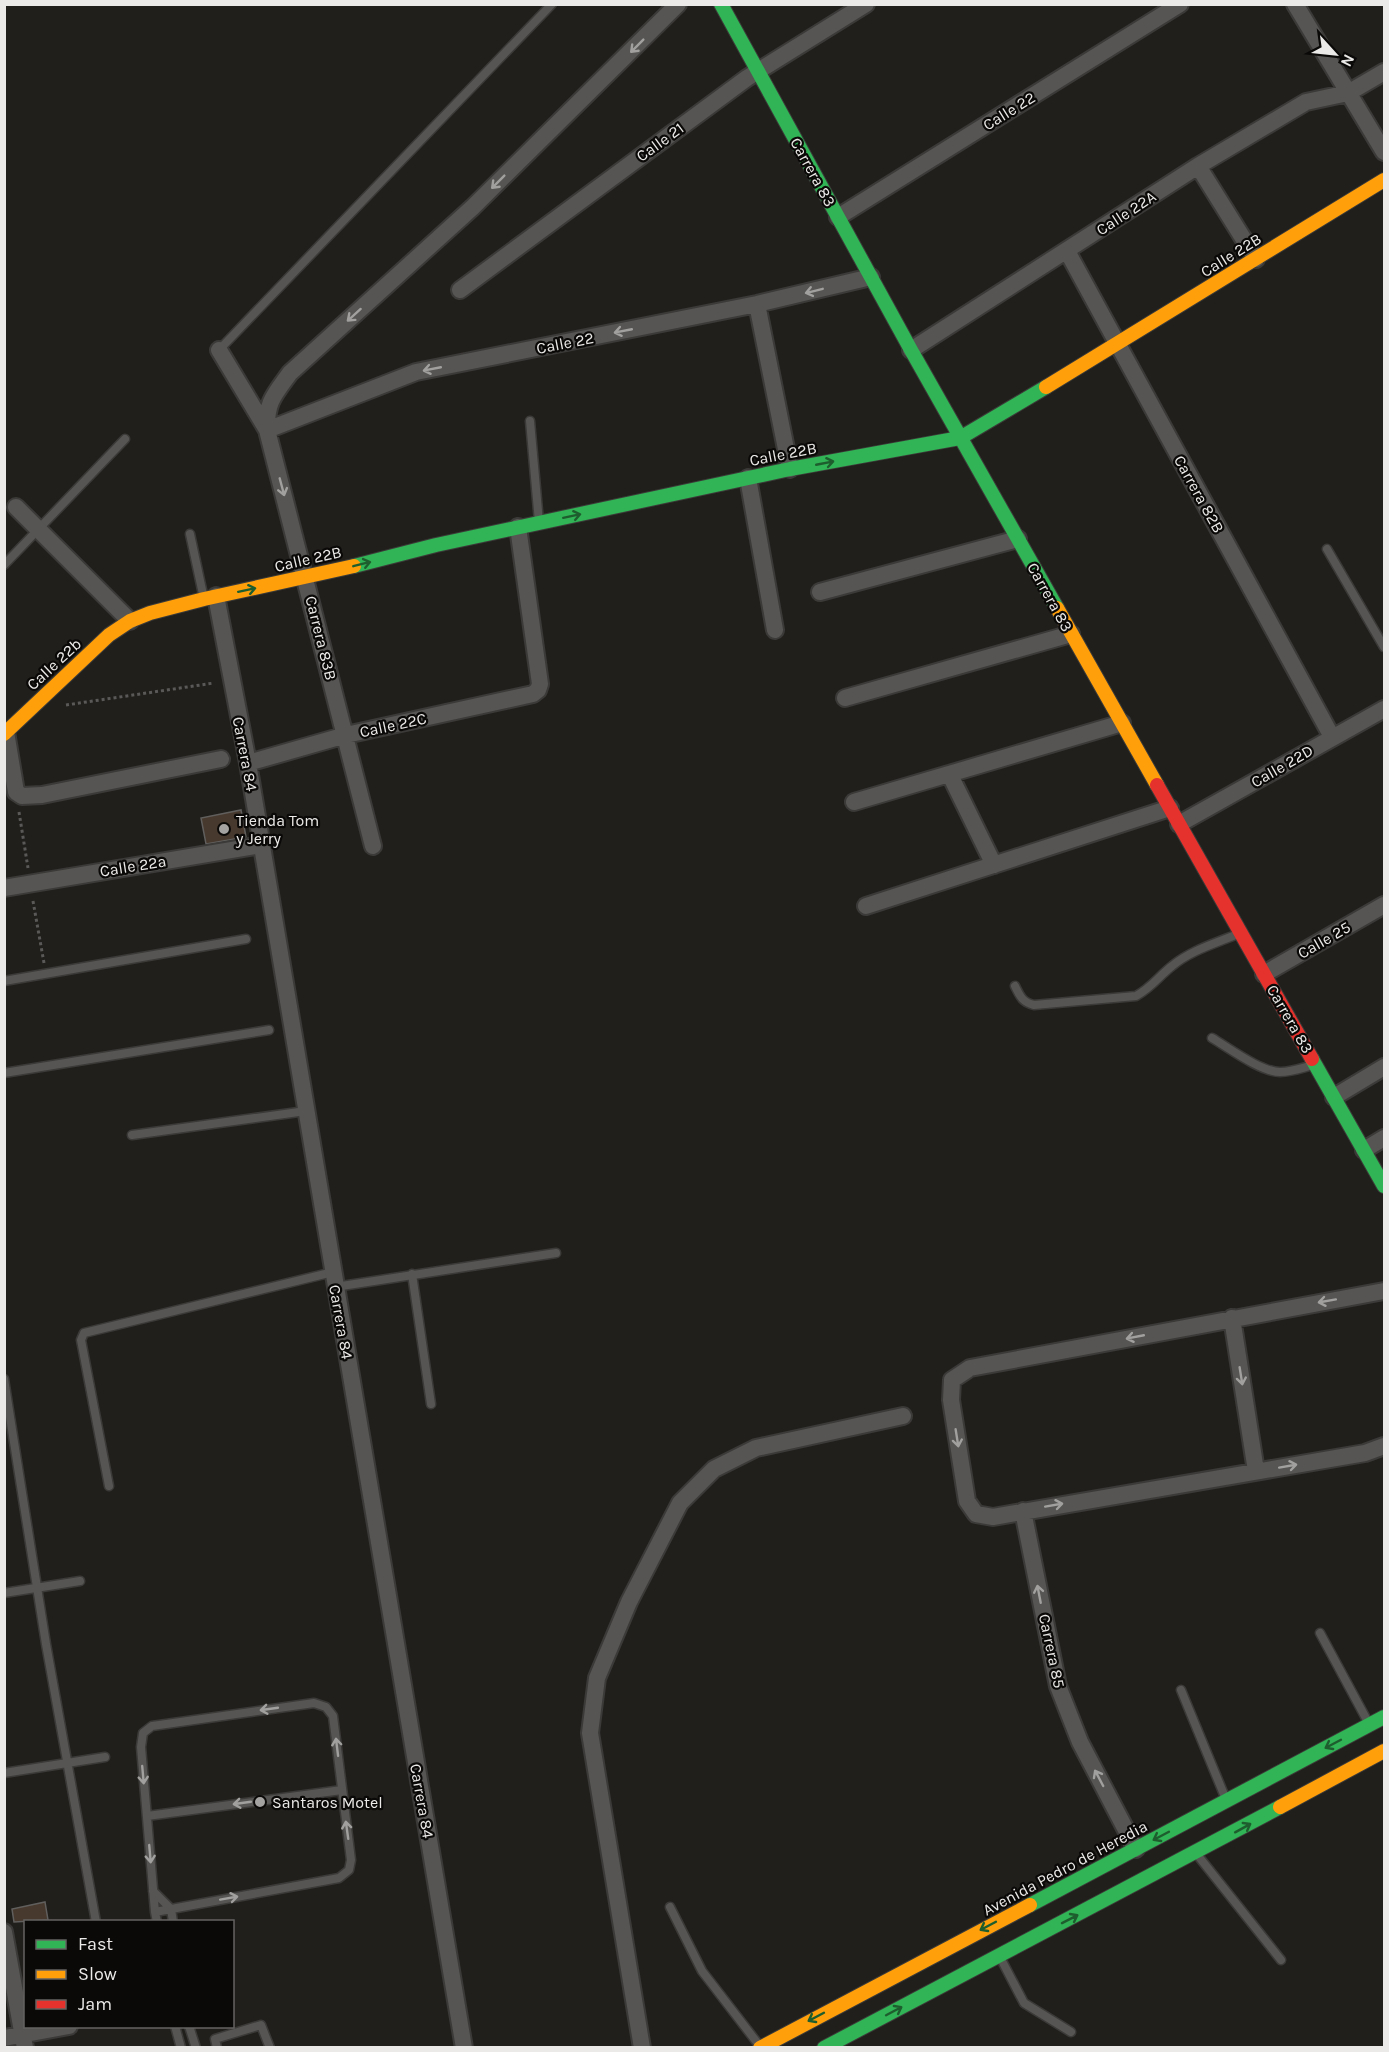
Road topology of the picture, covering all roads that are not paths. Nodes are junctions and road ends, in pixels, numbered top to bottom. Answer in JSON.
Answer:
{"nodes":[{"id":1,"x":552,"y":4,"type":"edge"},
{"id":2,"x":678,"y":4,"type":"edge"},
{"id":3,"x":721,"y":4,"type":"edge"},
{"id":4,"x":866,"y":4,"type":"edge"},
{"id":5,"x":1180,"y":4,"type":"edge"},
{"id":6,"x":1295,"y":4,"type":"edge"},
{"id":7,"x":758,"y":71,"type":"junction"},
{"id":8,"x":1384,"y":72,"type":"edge"},
{"id":9,"x":1348,"y":93,"type":"junction"},
{"id":10,"x":1384,"y":152,"type":"edge"},
{"id":11,"x":1198,"y":166,"type":"junction"},
{"id":12,"x":1384,"y":180,"type":"edge"},
{"id":13,"x":838,"y":217,"type":"junction"},
{"id":14,"x":1067,"y":250,"type":"junction"},
{"id":15,"x":1256,"y":259,"type":"junction"},
{"id":16,"x":871,"y":277,"type":"junction"},
{"id":17,"x":460,"y":290,"type":"dead end"},
{"id":18,"x":757,"y":304,"type":"junction"},
{"id":19,"x":1118,"y":344,"type":"junction"},
{"id":20,"x":219,"y":350,"type":"joint"},
{"id":21,"x":911,"y":350,"type":"junction"},
{"id":22,"x":530,"y":421,"type":"dead end"},
{"id":23,"x":267,"y":430,"type":"junction"},
{"id":24,"x":960,"y":438,"type":"junction"},
{"id":25,"x":125,"y":440,"type":"dead end"},
{"id":26,"x":790,"y":469,"type":"junction"},
{"id":27,"x":748,"y":478,"type":"junction"},
{"id":28,"x":16,"y":507,"type":"dead end"},
{"id":29,"x":540,"y":523,"type":"junction"},
{"id":30,"x":518,"y":527,"type":"junction"},
{"id":31,"x":40,"y":530,"type":"junction"},
{"id":32,"x":190,"y":534,"type":"dead end"},
{"id":33,"x":1018,"y":539,"type":"junction"},
{"id":34,"x":1327,"y":549,"type":"dead end"},
{"id":35,"x":4,"y":565,"type":"edge"},
{"id":36,"x":305,"y":578,"type":"junction"},
{"id":37,"x":820,"y":592,"type":"dead end"},
{"id":38,"x":210,"y":598,"type":"junction"},
{"id":39,"x":130,"y":621,"type":"junction"},
{"id":40,"x":775,"y":630,"type":"dead end"},
{"id":41,"x":1071,"y":634,"type":"junction"},
{"id":42,"x":1384,"y":648,"type":"edge"},
{"id":43,"x":845,"y":698,"type":"dead end"},
{"id":44,"x":1384,"y":709,"type":"edge"},
{"id":45,"x":1122,"y":723,"type":"junction"},
{"id":46,"x":5,"y":733,"type":"edge"},
{"id":47,"x":346,"y":735,"type":"junction"},
{"id":48,"x":1332,"y":737,"type":"junction"},
{"id":49,"x":221,"y":759,"type":"dead end"},
{"id":50,"x":248,"y":763,"type":"junction"},
{"id":51,"x":950,"y":775,"type":"junction"},
{"id":52,"x":855,"y":802,"type":"dead end"},
{"id":53,"x":1170,"y":808,"type":"junction"},
{"id":54,"x":1179,"y":824,"type":"junction"},
{"id":55,"x":261,"y":845,"type":"junction"},
{"id":56,"x":373,"y":846,"type":"dead end"},
{"id":57,"x":994,"y":865,"type":"junction"},
{"id":58,"x":4,"y":888,"type":"edge"},
{"id":59,"x":1384,"y":905,"type":"edge"},
{"id":60,"x":866,"y":906,"type":"dead end"},
{"id":61,"x":1241,"y":933,"type":"junction"},
{"id":62,"x":246,"y":939,"type":"dead end"},
{"id":63,"x":1264,"y":974,"type":"junction"},
{"id":64,"x":4,"y":981,"type":"edge"},
{"id":65,"x":1015,"y":986,"type":"dead end"},
{"id":66,"x":269,"y":1030,"type":"dead end"},
{"id":67,"x":1212,"y":1038,"type":"dead end"},
{"id":68,"x":1316,"y":1064,"type":"junction"},
{"id":69,"x":1384,"y":1067,"type":"edge"},
{"id":70,"x":4,"y":1073,"type":"edge"},
{"id":71,"x":1334,"y":1097,"type":"junction"},
{"id":72,"x":306,"y":1111,"type":"junction"},
{"id":73,"x":132,"y":1135,"type":"dead end"},
{"id":74,"x":1384,"y":1138,"type":"edge"},
{"id":75,"x":1364,"y":1150,"type":"junction"},
{"id":76,"x":1384,"y":1186,"type":"edge"},
{"id":77,"x":556,"y":1252,"type":"dead end"},
{"id":78,"x":412,"y":1274,"type":"junction"},
{"id":79,"x":334,"y":1280,"type":"junction"},
{"id":80,"x":1384,"y":1291,"type":"edge"},
{"id":81,"x":1232,"y":1318,"type":"junction"},
{"id":82,"x":4,"y":1378,"type":"edge"},
{"id":83,"x":431,"y":1404,"type":"dead end"},
{"id":84,"x":903,"y":1416,"type":"dead end"},
{"id":85,"x":1384,"y":1446,"type":"edge"},
{"id":86,"x":1256,"y":1471,"type":"junction"},
{"id":87,"x":109,"y":1486,"type":"dead end"},
{"id":88,"x":1023,"y":1511,"type":"junction"},
{"id":89,"x":80,"y":1581,"type":"dead end"},
{"id":90,"x":37,"y":1587,"type":"junction"},
{"id":91,"x":4,"y":1593,"type":"edge"},
{"id":92,"x":1320,"y":1633,"type":"dead end"},
{"id":93,"x":1181,"y":1689,"type":"dead end"},
{"id":94,"x":1384,"y":1717,"type":"edge"},
{"id":95,"x":1369,"y":1725,"type":"junction"},
{"id":96,"x":1384,"y":1751,"type":"edge"},
{"id":97,"x":105,"y":1757,"type":"dead end"},
{"id":98,"x":67,"y":1762,"type":"junction"},
{"id":99,"x":4,"y":1773,"type":"edge"},
{"id":100,"x":342,"y":1790,"type":"junction"},
{"id":101,"x":1227,"y":1801,"type":"junction"},
{"id":102,"x":147,"y":1816,"type":"junction"},
{"id":103,"x":1136,"y":1849,"type":"junction"},
{"id":104,"x":1196,"y":1853,"type":"junction"},
{"id":105,"x":153,"y":1892,"type":"junction"},
{"id":106,"x":669,"y":1908,"type":"dead end"},
{"id":107,"x":171,"y":1909,"type":"junction"},
{"id":108,"x":156,"y":1917,"type":"edge"},
{"id":109,"x":96,"y":1920,"type":"edge"},
{"id":110,"x":173,"y":1920,"type":"edge"},
{"id":111,"x":4,"y":1932,"type":"edge"},
{"id":112,"x":1000,"y":1955,"type":"junction"},
{"id":113,"x":1281,"y":1960,"type":"dead end"},
{"id":114,"x":63,"y":2028,"type":"edge"},
{"id":115,"x":176,"y":2028,"type":"edge"},
{"id":116,"x":190,"y":2028,"type":"edge"},
{"id":117,"x":1071,"y":2032,"type":"dead end"},
{"id":118,"x":4,"y":2038,"type":"edge"},
{"id":119,"x":24,"y":2041,"type":"edge"},
{"id":120,"x":761,"y":2047,"type":"edge"},
{"id":121,"x":181,"y":2048,"type":"edge"},
{"id":122,"x":196,"y":2048,"type":"edge"},
{"id":123,"x":217,"y":2048,"type":"edge"},
{"id":124,"x":270,"y":2048,"type":"edge"},
{"id":125,"x":464,"y":2048,"type":"edge"},
{"id":126,"x":642,"y":2048,"type":"edge"},
{"id":127,"x":824,"y":2048,"type":"edge"}],
"edges":[{"from":1,"to":20,"type":"lane"},
{"from":2,"to":23,"type":"street","one_way":true},
{"from":3,"to":7,"type":"main road","name":"Carrera 83"},
{"from":4,"to":7,"type":"street","name":"Calle 21"},
{"from":5,"to":13,"type":"street","name":"Calle 22"},
{"from":6,"to":9,"type":"street"},
{"from":7,"to":13,"type":"main road","name":"Carrera 83"},
{"from":7,"to":17,"type":"street","name":"Calle 21"},
{"from":8,"to":9,"type":"street","name":"Calle 22A"},
{"from":9,"to":10,"type":"street"},
{"from":9,"to":11,"type":"street","name":"Calle 22A"},
{"from":11,"to":14,"type":"street","name":"Calle 22A"},
{"from":11,"to":15,"type":"street"},
{"from":12,"to":15,"type":"main road","name":"Calle 22B"},
{"from":13,"to":16,"type":"main road","name":"Carrera 83"},
{"from":14,"to":19,"type":"street","name":"Carrera 82B"},
{"from":14,"to":21,"type":"street","name":"Calle 22A"},
{"from":15,"to":19,"type":"main road","name":"Calle 22B"},
{"from":16,"to":18,"type":"street","name":"Calle 22","one_way":true},
{"from":16,"to":21,"type":"main road","name":"Carrera 83"},
{"from":18,"to":23,"type":"street","name":"Calle 22","one_way":true},
{"from":18,"to":26,"type":"street"},
{"from":19,"to":24,"type":"main road","name":"Calle 22B"},
{"from":19,"to":48,"type":"street","name":"Carrera 82B"},
{"from":20,"to":23,"type":"street"},
{"from":21,"to":24,"type":"main road","name":"Carrera 83"},
{"from":22,"to":29,"type":"lane"},
{"from":23,"to":36,"type":"street","name":"Carrera 83B","one_way":true},
{"from":26,"to":24,"type":"main road","name":"Calle 22B","one_way":true},
{"from":24,"to":33,"type":"main road","name":"Carrera 83"},
{"from":25,"to":31,"type":"lane"},
{"from":26,"to":27,"type":"main road","name":"Calle 22B"},
{"from":29,"to":27,"type":"main road","name":"Calle 22B","one_way":true},
{"from":27,"to":40,"type":"street"},
{"from":28,"to":31,"type":"street"},
{"from":29,"to":30,"type":"main road","name":"Calle 22B"},
{"from":36,"to":30,"type":"main road","name":"Calle 22B","one_way":true},
{"from":30,"to":47,"type":"street","name":"Calle 22C"},
{"from":31,"to":35,"type":"lane"},
{"from":31,"to":39,"type":"street"},
{"from":32,"to":38,"type":"lane"},
{"from":33,"to":37,"type":"street"},
{"from":33,"to":41,"type":"main road","name":"Carrera 83"},
{"from":34,"to":42,"type":"lane"},
{"from":38,"to":36,"type":"main road","name":"Calle 22B","one_way":true},
{"from":36,"to":47,"type":"street","name":"Carrera 83B"},
{"from":38,"to":39,"type":"main road","name":"Calle 22B"},
{"from":38,"to":50,"type":"street","name":"Carrera 84"},
{"from":39,"to":46,"type":"main road","name":"Calle 22b"},
{"from":41,"to":43,"type":"street"},
{"from":41,"to":45,"type":"main road","name":"Carrera 83"},
{"from":44,"to":48,"type":"street","name":"Calle 22D"},
{"from":45,"to":51,"type":"street"},
{"from":45,"to":53,"type":"main road","name":"Carrera 83"},
{"from":46,"to":49,"type":"street"},
{"from":47,"to":50,"type":"street","name":"Calle 22C"},
{"from":47,"to":56,"type":"street","name":"Carrera 83B"},
{"from":48,"to":54,"type":"street","name":"Calle 22D"},
{"from":50,"to":55,"type":"street","name":"Carrera 84"},
{"from":51,"to":52,"type":"street"},
{"from":51,"to":57,"type":"street"},
{"from":53,"to":54,"type":"main road","name":"Carrera 83"},
{"from":53,"to":57,"type":"street"},
{"from":54,"to":61,"type":"main road","name":"Carrera 83"},
{"from":55,"to":58,"type":"street","name":"Calle 22a"},
{"from":55,"to":72,"type":"street","name":"Carrera 84"},
{"from":57,"to":60,"type":"street"},
{"from":59,"to":63,"type":"street","name":"Calle 25"},
{"from":61,"to":63,"type":"main road","name":"Carrera 83"},
{"from":61,"to":65,"type":"lane"},
{"from":62,"to":64,"type":"lane"},
{"from":63,"to":68,"type":"main road","name":"Carrera 83"},
{"from":66,"to":70,"type":"lane"},
{"from":67,"to":68,"type":"lane"},
{"from":68,"to":71,"type":"main road","name":"Carrera 83"},
{"from":69,"to":71,"type":"street"},
{"from":71,"to":75,"type":"main road","name":"Carrera 83"},
{"from":72,"to":73,"type":"lane"},
{"from":72,"to":79,"type":"street","name":"Carrera 84"},
{"from":74,"to":75,"type":"street"},
{"from":75,"to":76,"type":"main road","name":"Carrera 83"},
{"from":77,"to":78,"type":"lane"},
{"from":78,"to":79,"type":"lane"},
{"from":78,"to":83,"type":"lane"},
{"from":79,"to":87,"type":"lane"},
{"from":79,"to":125,"type":"street","name":"Carrera 84"},
{"from":80,"to":81,"type":"street","one_way":true},
{"from":81,"to":86,"type":"street","one_way":true},
{"from":81,"to":88,"type":"street","one_way":true},
{"from":82,"to":90,"type":"lane"},
{"from":84,"to":126,"type":"street"},
{"from":86,"to":85,"type":"street","one_way":true},
{"from":88,"to":86,"type":"street","one_way":true},
{"from":103,"to":88,"type":"street","name":"Carrera 85","one_way":true},
{"from":89,"to":90,"type":"lane"},
{"from":90,"to":91,"type":"lane"},
{"from":90,"to":98,"type":"lane"},
{"from":92,"to":95,"type":"lane"},
{"from":93,"to":101,"type":"lane"},
{"from":94,"to":95,"type":"main road","name":"Avenida Pedro de Heredia"},
{"from":95,"to":101,"type":"main road","name":"Avenida Pedro de Heredia","one_way":true},
{"from":104,"to":96,"type":"main road","one_way":true},
{"from":97,"to":98,"type":"lane"},
{"from":98,"to":99,"type":"lane"},
{"from":98,"to":109,"type":"lane"},
{"from":100,"to":102,"type":"lane","one_way":true},
{"from":100,"to":102,"type":"lane","one_way":true},
{"from":107,"to":100,"type":"lane","one_way":true},
{"from":101,"to":103,"type":"main road","name":"Avenida Pedro de Heredia","one_way":true},
{"from":102,"to":105,"type":"lane","one_way":true},
{"from":103,"to":120,"type":"main road","name":"Avenida Pedro de Heredia","one_way":true},
{"from":112,"to":104,"type":"main road","one_way":true},
{"from":104,"to":113,"type":"lane"},
{"from":105,"to":107,"type":"lane"},
{"from":105,"to":108,"type":"lane"},
{"from":106,"to":120,"type":"lane"},
{"from":107,"to":108,"type":"lane"},
{"from":107,"to":110,"type":"lane"},
{"from":111,"to":119,"type":"street"},
{"from":112,"to":117,"type":"lane"},
{"from":127,"to":112,"type":"main road","one_way":true},
{"from":114,"to":119,"type":"street"},
{"from":115,"to":121,"type":"lane"},
{"from":116,"to":122,"type":"lane"},
{"from":118,"to":119,"type":"street"},
{"from":123,"to":124,"type":"lane"}]}
